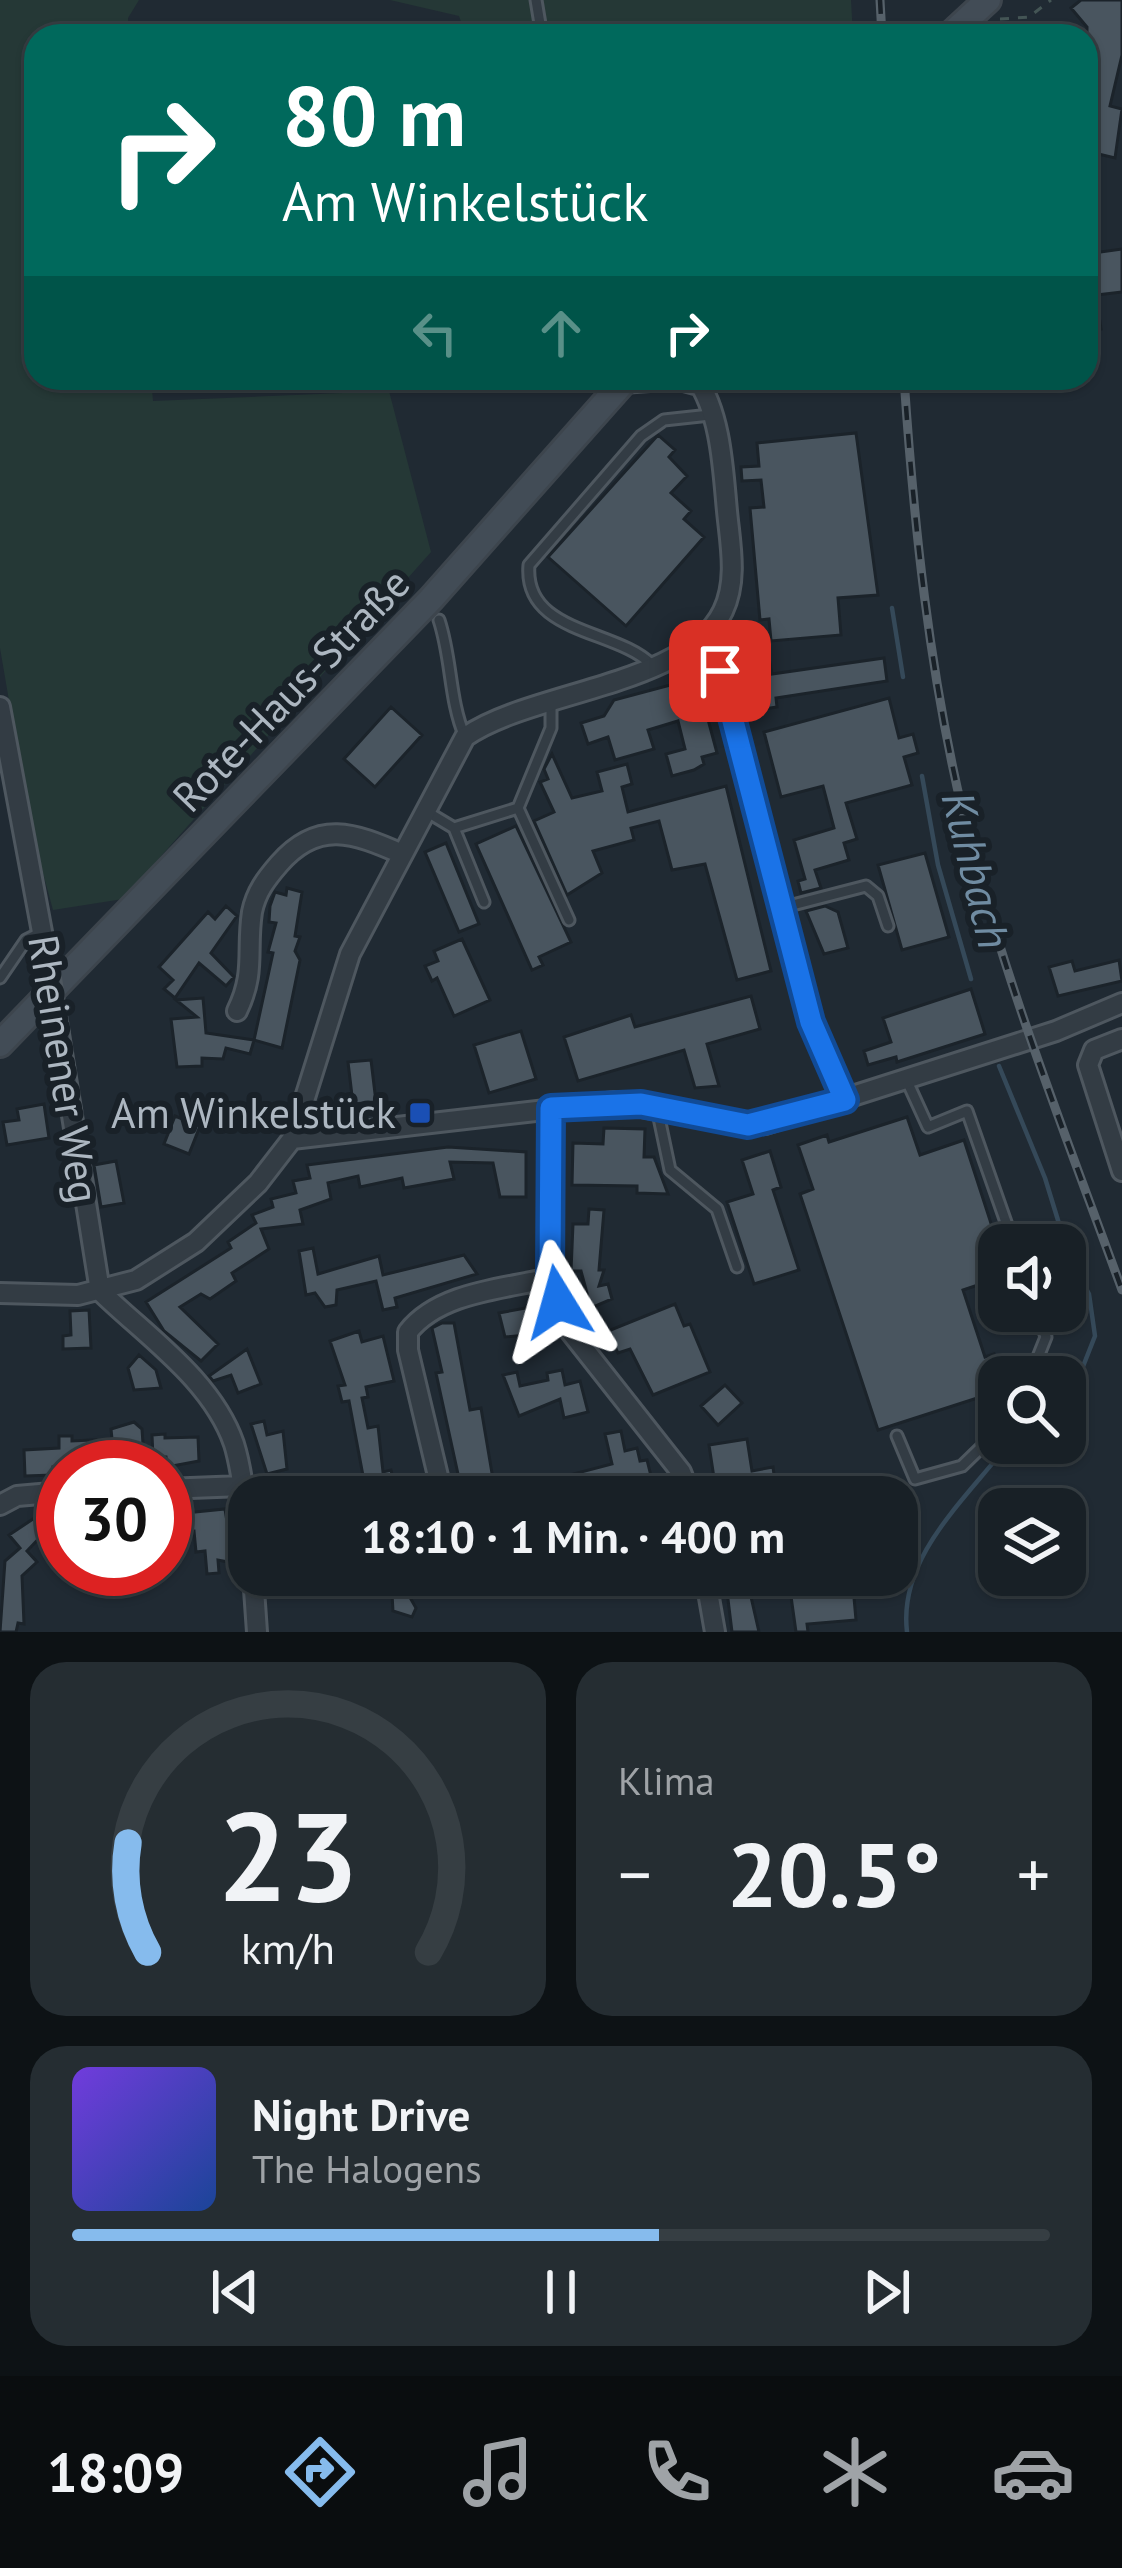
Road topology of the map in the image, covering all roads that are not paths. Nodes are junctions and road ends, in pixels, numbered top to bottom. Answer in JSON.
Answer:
{"nodes":[{"id":1,"x":984,"y":3,"type":"edge"},
{"id":2,"x":962,"y":24,"type":"edge"},
{"id":3,"x":616,"y":390,"type":"edge"},
{"id":4,"x":706,"y":390,"type":"edge"},
{"id":5,"x":710,"y":415,"type":"junction"},
{"id":6,"x":439,"y":620,"type":"dead end"},
{"id":7,"x":701,"y":640,"type":"junction"},
{"id":8,"x":652,"y":665,"type":"junction"},
{"id":9,"x":551,"y":702,"type":"junction"},
{"id":10,"x":0,"y":707,"type":"edge"},
{"id":11,"x":465,"y":737,"type":"junction"},
{"id":12,"x":518,"y":808,"type":"junction"},
{"id":13,"x":424,"y":810,"type":"junction"},
{"id":14,"x":454,"y":828,"type":"junction"},
{"id":15,"x":403,"y":854,"type":"junction"},
{"id":16,"x":484,"y":902,"type":"dead end"},
{"id":17,"x":781,"y":908,"type":"junction"},
{"id":18,"x":569,"y":920,"type":"dead end"},
{"id":19,"x":888,"y":926,"type":"dead end"},
{"id":20,"x":44,"y":940,"type":"junction"},
{"id":21,"x":0,"y":978,"type":"edge"},
{"id":22,"x":1122,"y":1004,"type":"edge"},
{"id":23,"x":237,"y":1011,"type":"dead end"},
{"id":24,"x":1122,"y":1040,"type":"edge"},
{"id":25,"x":0,"y":1044,"type":"edge"},
{"id":26,"x":907,"y":1080,"type":"junction"},
{"id":27,"x":845,"y":1100,"type":"junction"},
{"id":28,"x":657,"y":1107,"type":"junction"},
{"id":29,"x":551,"y":1108,"type":"junction"},
{"id":30,"x":292,"y":1139,"type":"junction"},
{"id":31,"x":1122,"y":1171,"type":"edge"},
{"id":32,"x":1007,"y":1224,"type":"edge"},
{"id":33,"x":736,"y":1267,"type":"dead end"},
{"id":34,"x":550,"y":1279,"type":"junction"},
{"id":35,"x":100,"y":1291,"type":"junction"},
{"id":36,"x":0,"y":1293,"type":"edge"},
{"id":37,"x":897,"y":1436,"type":"dead end"},
{"id":38,"x":978,"y":1450,"type":"edge"},
{"id":39,"x":240,"y":1476,"type":"edge"},
{"id":40,"x":438,"y":1476,"type":"edge"},
{"id":41,"x":683,"y":1476,"type":"edge"},
{"id":42,"x":228,"y":1487,"type":"edge"},
{"id":43,"x":192,"y":1488,"type":"edge"},
{"id":44,"x":36,"y":1494,"type":"edge"},
{"id":45,"x":0,"y":1505,"type":"edge"},
{"id":46,"x":254,"y":1596,"type":"edge"},
{"id":47,"x":709,"y":1596,"type":"edge"},
{"id":48,"x":257,"y":1632,"type":"edge"},
{"id":49,"x":715,"y":1632,"type":"edge"}],
"edges":[{"from":1,"to":2,"type":"main road"},
{"from":3,"to":25,"type":"main road","name":"Rote-Haus-Straße"},
{"from":4,"to":5,"type":"street"},
{"from":5,"to":7,"type":"street"},
{"from":5,"to":8,"type":"lane"},
{"from":6,"to":11,"type":"lane"},
{"from":7,"to":8,"type":"street"},
{"from":7,"to":17,"type":"street"},
{"from":8,"to":9,"type":"street"},
{"from":9,"to":11,"type":"street"},
{"from":9,"to":12,"type":"lane"},
{"from":10,"to":20,"type":"street","name":"Rheinener Weg"},
{"from":11,"to":13,"type":"street"},
{"from":12,"to":14,"type":"lane"},
{"from":12,"to":18,"type":"lane"},
{"from":13,"to":14,"type":"lane"},
{"from":13,"to":15,"type":"street"},
{"from":14,"to":16,"type":"lane"},
{"from":15,"to":23,"type":"street"},
{"from":15,"to":30,"type":"street"},
{"from":17,"to":19,"type":"lane"},
{"from":17,"to":27,"type":"street"},
{"from":20,"to":21,"type":"lane"},
{"from":20,"to":35,"type":"street","name":"Rheinener Weg","bridge":true},
{"from":22,"to":26,"type":"street"},
{"from":24,"to":31,"type":"street"},
{"from":26,"to":27,"type":"street"},
{"from":26,"to":32,"type":"lane"},
{"from":27,"to":28,"type":"street"},
{"from":28,"to":29,"type":"street"},
{"from":28,"to":33,"type":"lane"},
{"from":29,"to":30,"type":"street"},
{"from":29,"to":34,"type":"street"},
{"from":30,"to":35,"type":"street"},
{"from":34,"to":40,"type":"street"},
{"from":34,"to":41,"type":"street"},
{"from":35,"to":36,"type":"street"},
{"from":35,"to":39,"type":"street"},
{"from":37,"to":38,"type":"lane"},
{"from":42,"to":43,"type":"street"},
{"from":44,"to":45,"type":"street"},
{"from":46,"to":48,"type":"street"},
{"from":47,"to":49,"type":"street"}]}
